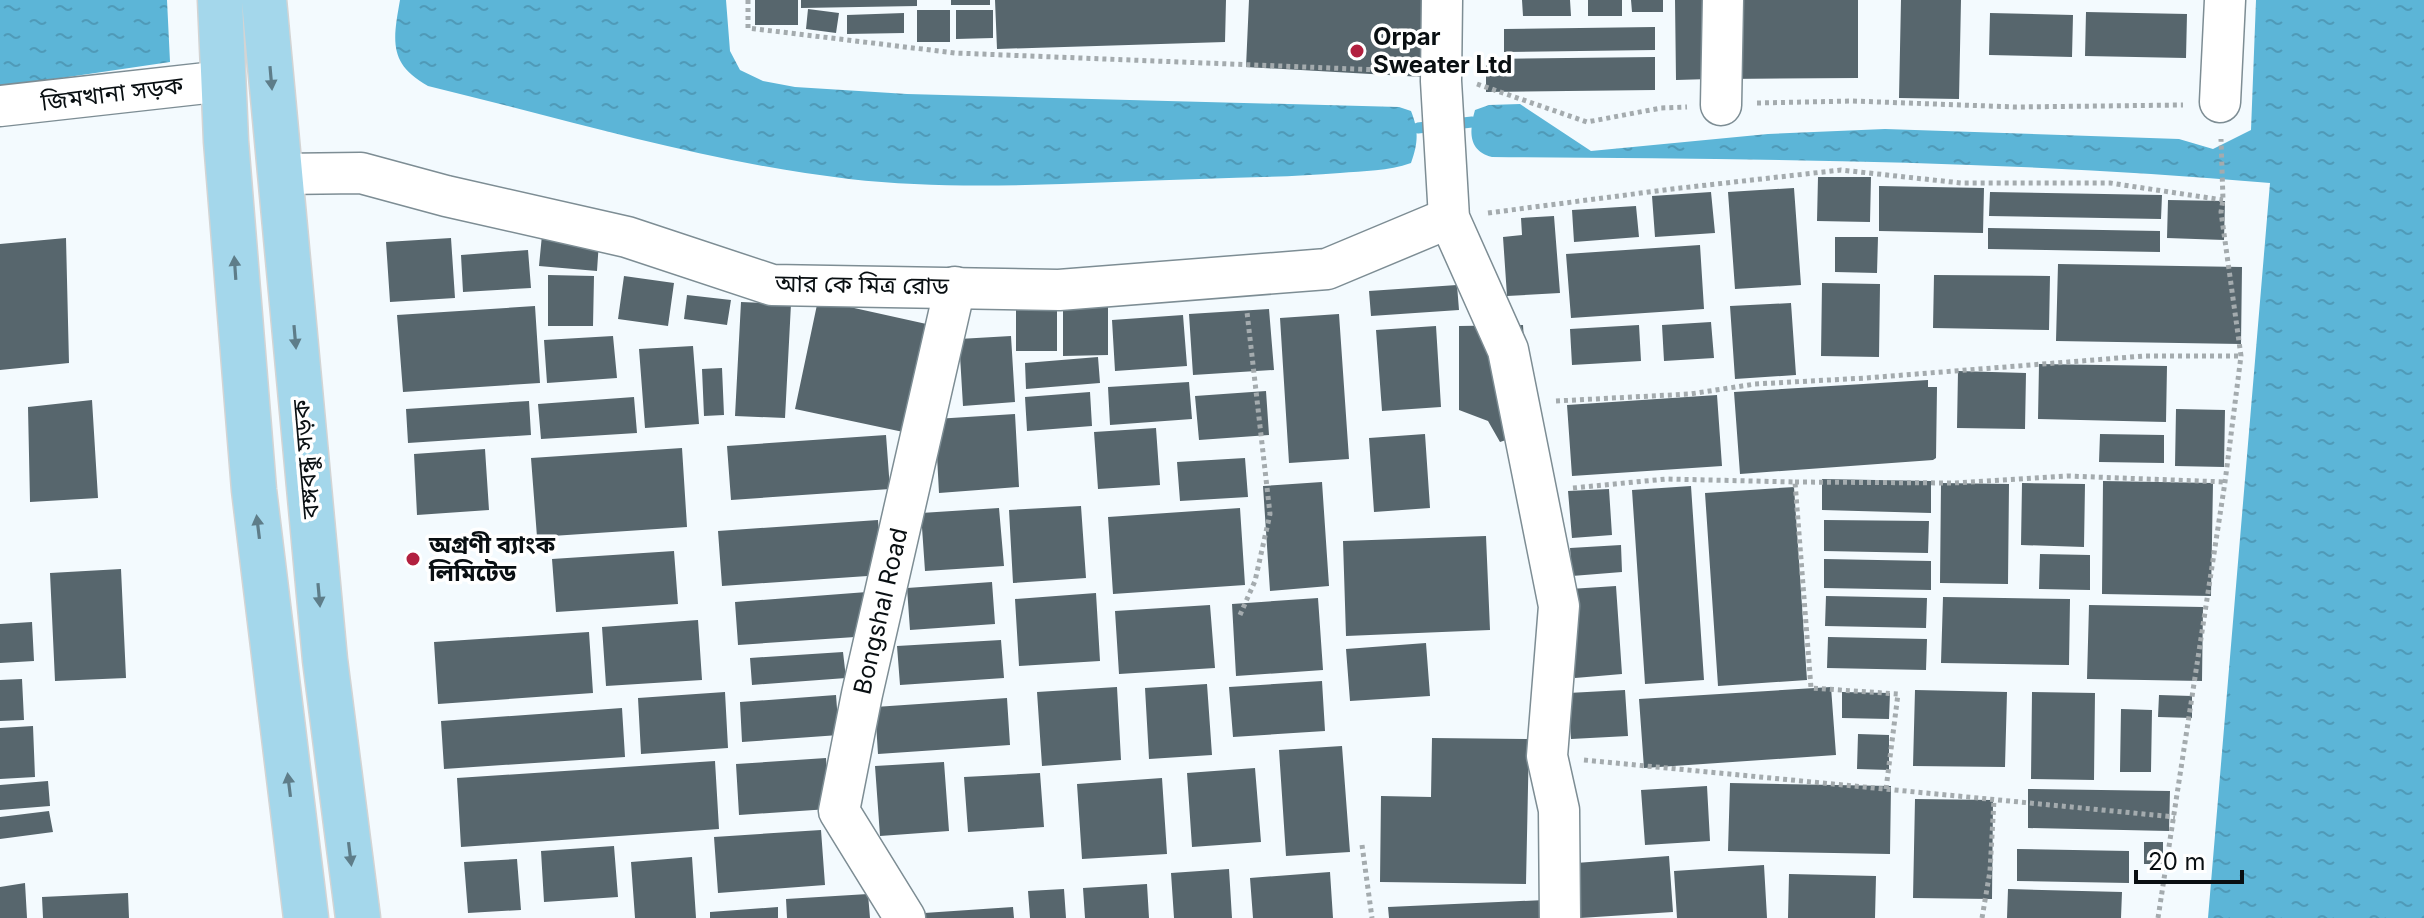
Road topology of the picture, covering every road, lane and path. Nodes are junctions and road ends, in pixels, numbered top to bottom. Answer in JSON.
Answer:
{"nodes":[{"id":1,"x":220,"y":0,"type":"edge"},
{"id":2,"x":264,"y":0,"type":"edge"},
{"id":3,"x":748,"y":0,"type":"edge"},
{"id":4,"x":1442,"y":0,"type":"edge"},
{"id":5,"x":1723,"y":0,"type":"edge"},
{"id":6,"x":2225,"y":0,"type":"edge"},
{"id":7,"x":1441,"y":77,"type":"junction"},
{"id":8,"x":224,"y":81,"type":"junction"},
{"id":9,"x":2220,"y":102,"type":"junction"},
{"id":10,"x":1721,"y":105,"type":"junction"},
{"id":11,"x":0,"y":106,"type":"edge"},
{"id":12,"x":280,"y":174,"type":"junction"},
{"id":13,"x":2223,"y":200,"type":"junction"},
{"id":14,"x":1448,"y":211,"type":"junction"},
{"id":15,"x":1242,"y":275,"type":"junction"},
{"id":16,"x":955,"y":287,"type":"junction"},
{"id":17,"x":2241,"y":356,"type":"junction"},
{"id":18,"x":1519,"y":402,"type":"junction"},
{"id":19,"x":1795,"y":482,"type":"junction"},
{"id":20,"x":2225,"y":482,"type":"junction"},
{"id":21,"x":1537,"y":491,"type":"junction"},
{"id":22,"x":1240,"y":615,"type":"dead end"},
{"id":23,"x":1547,"y":756,"type":"junction"},
{"id":24,"x":1886,"y":789,"type":"junction"},
{"id":25,"x":1994,"y":800,"type":"junction"},
{"id":26,"x":2175,"y":817,"type":"junction"},
{"id":27,"x":1362,"y":845,"type":"dead end"},
{"id":28,"x":306,"y":918,"type":"edge"},
{"id":29,"x":358,"y":918,"type":"edge"},
{"id":30,"x":905,"y":918,"type":"edge"},
{"id":31,"x":1372,"y":918,"type":"edge"},
{"id":32,"x":1560,"y":918,"type":"edge"},
{"id":33,"x":1982,"y":918,"type":"edge"},
{"id":34,"x":2158,"y":918,"type":"edge"}],
"edges":[{"from":1,"to":8,"type":"main road"},
{"from":2,"to":12,"type":"main road","name":"বঙ্গবন্ধু সড়ক","one_way":true},
{"from":3,"to":7,"type":"path"},
{"from":4,"to":7,"type":"street"},
{"from":5,"to":10,"type":"street"},
{"from":6,"to":9,"type":"street"},
{"from":7,"to":10,"type":"path"},
{"from":7,"to":14,"type":"street"},
{"from":8,"to":11,"type":"street","name":"জিমখানা সড়ক"},
{"from":28,"to":8,"type":"main road","one_way":true},
{"from":9,"to":10,"type":"path"},
{"from":9,"to":13,"type":"path"},
{"from":12,"to":16,"type":"street","name":"আর কে মিত্র রোড"},
{"from":12,"to":29,"type":"main road","name":"বঙ্গবন্ধু সড়ক","one_way":true},
{"from":13,"to":14,"type":"path"},
{"from":13,"to":17,"type":"path"},
{"from":14,"to":15,"type":"street","name":"আর কে মিত্র রোড"},
{"from":14,"to":18,"type":"street"},
{"from":15,"to":16,"type":"street","name":"আর কে মিত্র রোড"},
{"from":15,"to":22,"type":"path"},
{"from":16,"to":30,"type":"street","name":"Bongshal Road"},
{"from":17,"to":18,"type":"path"},
{"from":17,"to":20,"type":"path"},
{"from":18,"to":21,"type":"street"},
{"from":19,"to":20,"type":"path"},
{"from":19,"to":21,"type":"path"},
{"from":19,"to":24,"type":"path"},
{"from":20,"to":26,"type":"path"},
{"from":21,"to":23,"type":"street"},
{"from":23,"to":24,"type":"path"},
{"from":23,"to":32,"type":"street"},
{"from":24,"to":25,"type":"path"},
{"from":25,"to":26,"type":"path"},
{"from":25,"to":33,"type":"path"},
{"from":26,"to":34,"type":"path"},
{"from":27,"to":31,"type":"path"}]}
